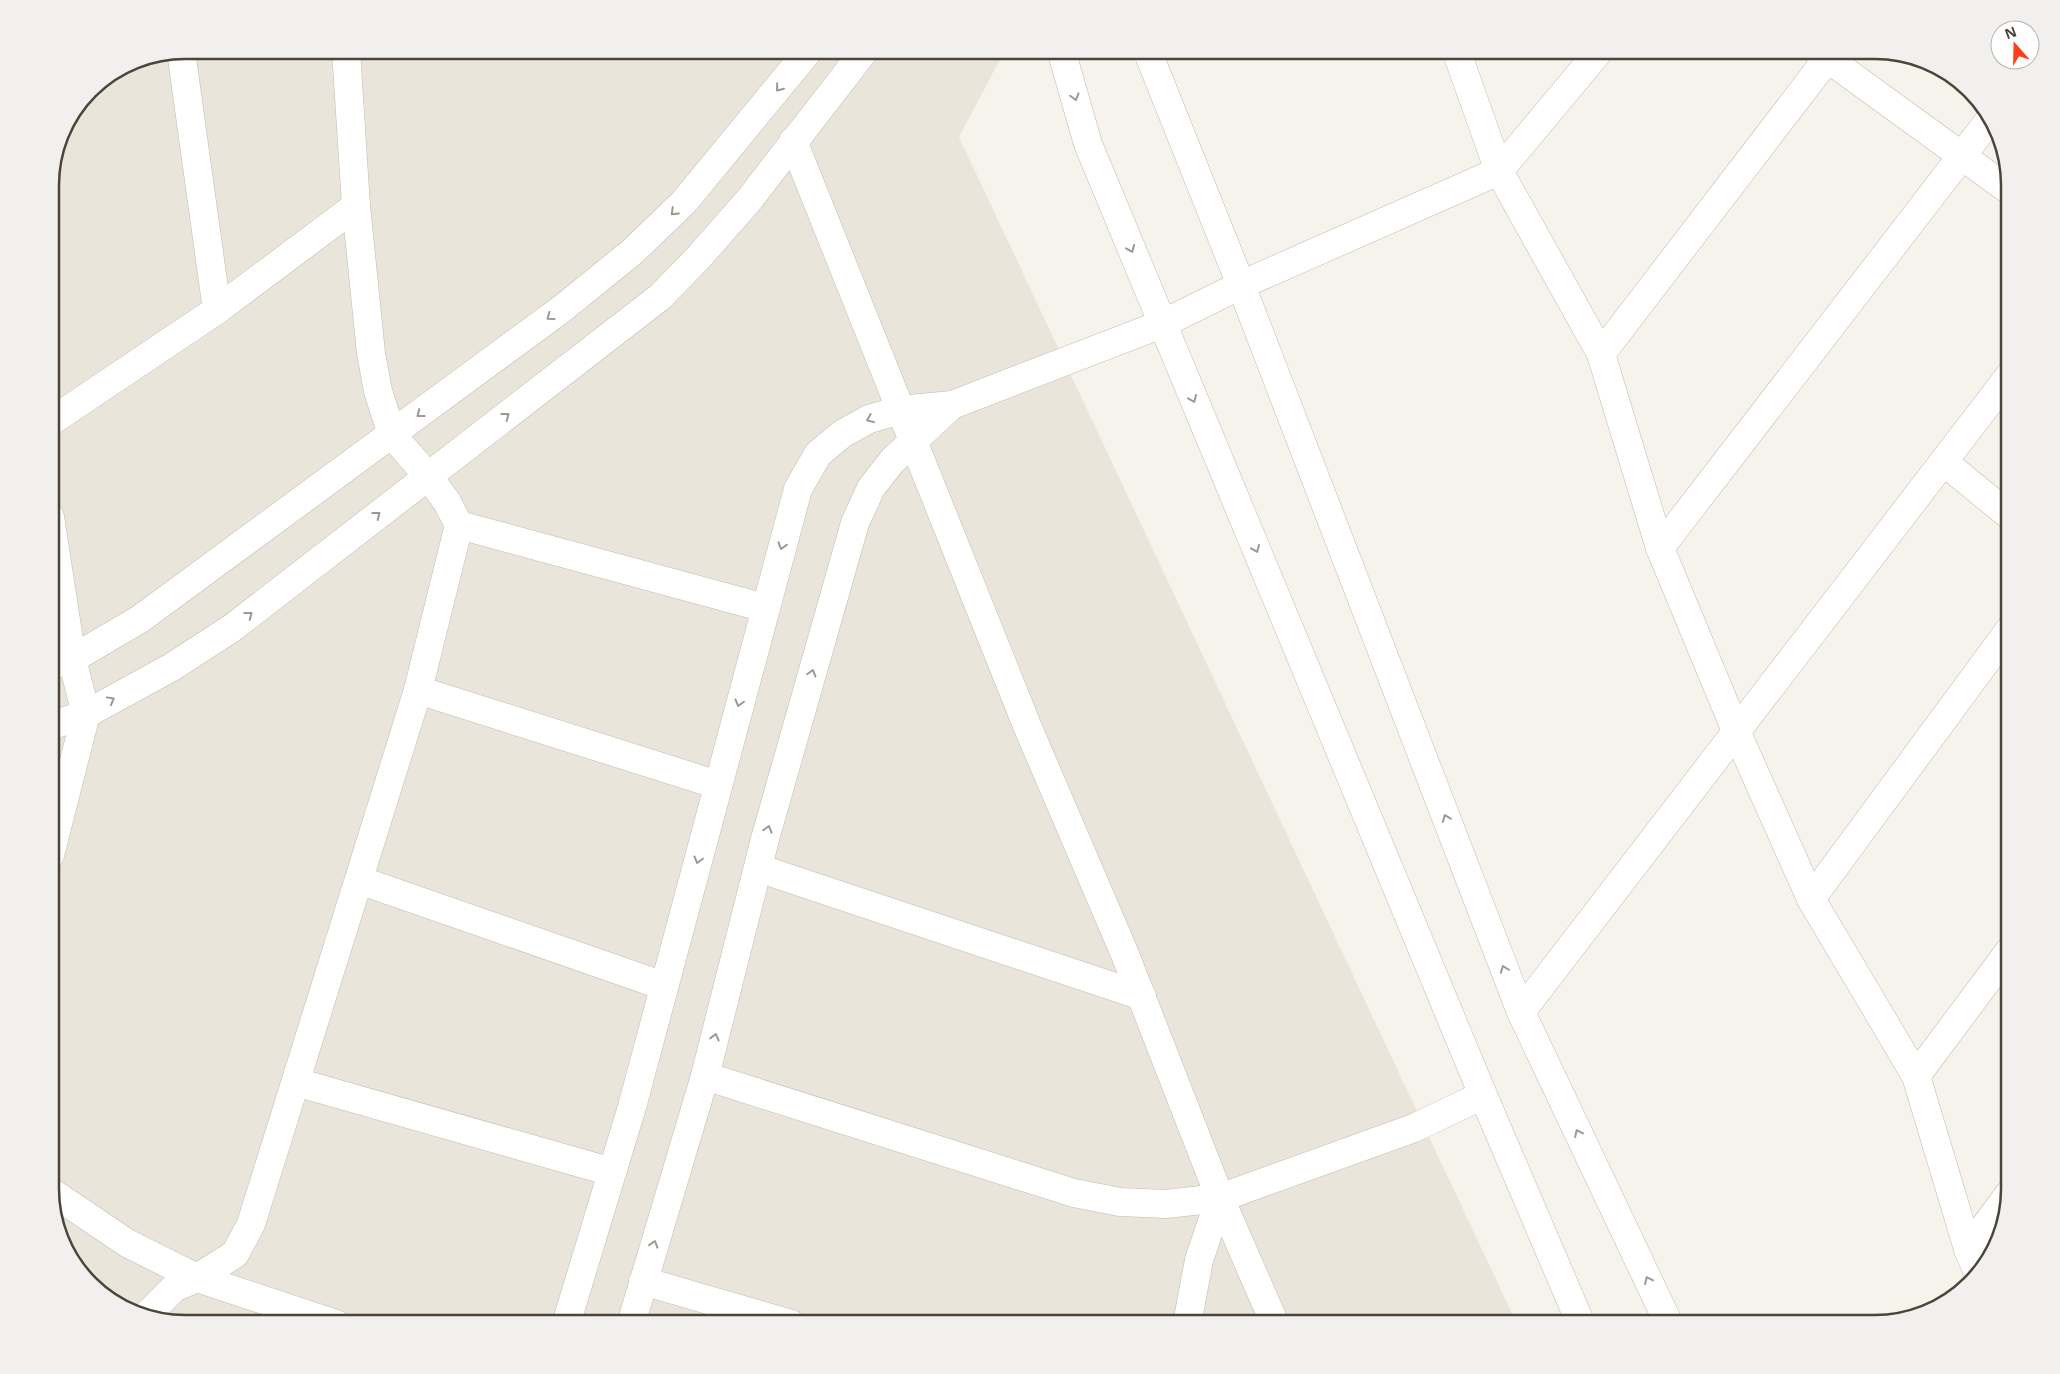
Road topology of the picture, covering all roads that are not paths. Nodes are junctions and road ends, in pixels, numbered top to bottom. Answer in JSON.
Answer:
{"nodes":[{"id":1,"x":182,"y":59,"type":"edge"},
{"id":2,"x":347,"y":59,"type":"edge"},
{"id":3,"x":802,"y":59,"type":"edge"},
{"id":4,"x":857,"y":59,"type":"edge"},
{"id":5,"x":1064,"y":59,"type":"edge"},
{"id":6,"x":1152,"y":59,"type":"edge"},
{"id":7,"x":1459,"y":59,"type":"edge"},
{"id":8,"x":1592,"y":59,"type":"edge"},
{"id":9,"x":1822,"y":59,"type":"edge"},
{"id":10,"x":1834,"y":59,"type":"edge"},
{"id":11,"x":1985,"y":124,"type":"edge"},
{"id":12,"x":793,"y":140,"type":"junction"},
{"id":13,"x":1962,"y":156,"type":"junction"},
{"id":14,"x":1499,"y":171,"type":"junction"},
{"id":15,"x":2001,"y":184,"type":"edge"},
{"id":16,"x":356,"y":206,"type":"junction"},
{"id":17,"x":1241,"y":285,"type":"junction"},
{"id":18,"x":217,"y":310,"type":"junction"},
{"id":19,"x":1162,"y":324,"type":"junction"},
{"id":20,"x":1601,"y":354,"type":"junction"},
{"id":21,"x":2001,"y":387,"type":"edge"},
{"id":22,"x":952,"y":405,"type":"junction"},
{"id":23,"x":900,"y":410,"type":"junction"},
{"id":24,"x":59,"y":416,"type":"edge"},
{"id":25,"x":392,"y":435,"type":"junction"},
{"id":26,"x":913,"y":441,"type":"junction"},
{"id":27,"x":1944,"y":462,"type":"junction"},
{"id":28,"x":428,"y":476,"type":"junction"},
{"id":29,"x":2001,"y":509,"type":"edge"},
{"id":30,"x":459,"y":525,"type":"junction"},
{"id":31,"x":1660,"y":548,"type":"junction"},
{"id":32,"x":765,"y":608,"type":"junction"},
{"id":33,"x":59,"y":636,"type":"edge"},
{"id":34,"x":2001,"y":642,"type":"edge"},
{"id":35,"x":61,"y":662,"type":"edge"},
{"id":36,"x":418,"y":690,"type":"junction"},
{"id":37,"x":86,"y":714,"type":"junction"},
{"id":38,"x":59,"y":723,"type":"edge"},
{"id":39,"x":1736,"y":732,"type":"junction"},
{"id":40,"x":718,"y":785,"type":"junction"},
{"id":41,"x":59,"y":820,"type":"edge"},
{"id":42,"x":758,"y":868,"type":"junction"},
{"id":43,"x":359,"y":880,"type":"junction"},
{"id":44,"x":1811,"y":899,"type":"junction"},
{"id":45,"x":2001,"y":962,"type":"edge"},
{"id":46,"x":664,"y":986,"type":"junction"},
{"id":47,"x":1142,"y":996,"type":"junction"},
{"id":48,"x":1520,"y":1012,"type":"junction"},
{"id":49,"x":705,"y":1076,"type":"junction"},
{"id":50,"x":1916,"y":1076,"type":"junction"},
{"id":51,"x":296,"y":1082,"type":"junction"},
{"id":52,"x":1483,"y":1095,"type":"junction"},
{"id":53,"x":612,"y":1172,"type":"junction"},
{"id":54,"x":59,"y":1197,"type":"edge"},
{"id":55,"x":1220,"y":1198,"type":"junction"},
{"id":56,"x":1999,"y":1212,"type":"edge"},
{"id":57,"x":1973,"y":1261,"type":"edge"},
{"id":58,"x":197,"y":1278,"type":"junction"},
{"id":59,"x":643,"y":1281,"type":"junction"},
{"id":60,"x":151,"y":1311,"type":"edge"},
{"id":61,"x":309,"y":1315,"type":"edge"},
{"id":62,"x":569,"y":1315,"type":"edge"},
{"id":63,"x":634,"y":1315,"type":"edge"},
{"id":64,"x":760,"y":1315,"type":"edge"},
{"id":65,"x":1189,"y":1315,"type":"edge"},
{"id":66,"x":1271,"y":1315,"type":"edge"},
{"id":67,"x":1577,"y":1315,"type":"edge"},
{"id":68,"x":1665,"y":1315,"type":"edge"}],
"edges":[{"from":1,"to":18,"type":"street"},
{"from":2,"to":16,"type":"street"},
{"from":3,"to":25,"type":"street","one_way":true},
{"from":4,"to":12,"type":"street"},
{"from":5,"to":19,"type":"street","one_way":true},
{"from":6,"to":17,"type":"street"},
{"from":7,"to":14,"type":"street"},
{"from":8,"to":14,"type":"street"},
{"from":9,"to":20,"type":"street"},
{"from":10,"to":13,"type":"street"},
{"from":11,"to":13,"type":"street"},
{"from":12,"to":23,"type":"street"},
{"from":28,"to":12,"type":"street","one_way":true},
{"from":13,"to":15,"type":"street"},
{"from":13,"to":31,"type":"street"},
{"from":14,"to":17,"type":"street"},
{"from":14,"to":20,"type":"street"},
{"from":16,"to":18,"type":"street"},
{"from":16,"to":25,"type":"street"},
{"from":17,"to":19,"type":"street"},
{"from":48,"to":17,"type":"street","one_way":true},
{"from":18,"to":24,"type":"street"},
{"from":19,"to":22,"type":"street"},
{"from":19,"to":52,"type":"street","one_way":true},
{"from":20,"to":31,"type":"street"},
{"from":21,"to":27,"type":"street"},
{"from":22,"to":23,"type":"street"},
{"from":22,"to":26,"type":"street"},
{"from":23,"to":26,"type":"street"},
{"from":23,"to":32,"type":"street","one_way":true},
{"from":25,"to":28,"type":"street"},
{"from":25,"to":35,"type":"street"},
{"from":42,"to":26,"type":"street","one_way":true},
{"from":26,"to":47,"type":"street"},
{"from":27,"to":29,"type":"street"},
{"from":27,"to":39,"type":"street"},
{"from":28,"to":30,"type":"street"},
{"from":37,"to":28,"type":"street","one_way":true},
{"from":30,"to":32,"type":"street"},
{"from":30,"to":36,"type":"street"},
{"from":31,"to":39,"type":"street"},
{"from":32,"to":40,"type":"street","one_way":true},
{"from":33,"to":35,"type":"street"},
{"from":34,"to":44,"type":"street"},
{"from":35,"to":37,"type":"street"},
{"from":36,"to":40,"type":"street"},
{"from":36,"to":43,"type":"street"},
{"from":37,"to":38,"type":"street"},
{"from":37,"to":41,"type":"street"},
{"from":39,"to":44,"type":"street"},
{"from":39,"to":48,"type":"street"},
{"from":40,"to":46,"type":"street","one_way":true},
{"from":42,"to":47,"type":"street"},
{"from":49,"to":42,"type":"street","one_way":true},
{"from":43,"to":46,"type":"street"},
{"from":43,"to":51,"type":"street"},
{"from":44,"to":50,"type":"street"},
{"from":45,"to":50,"type":"street"},
{"from":46,"to":53,"type":"street"},
{"from":47,"to":55,"type":"street"},
{"from":68,"to":48,"type":"street","one_way":true},
{"from":49,"to":55,"type":"street"},
{"from":59,"to":49,"type":"street","one_way":true},
{"from":50,"to":57,"type":"street"},
{"from":51,"to":53,"type":"street"},
{"from":51,"to":58,"type":"street"},
{"from":52,"to":55,"type":"street"},
{"from":52,"to":67,"type":"street"},
{"from":53,"to":62,"type":"street"},
{"from":54,"to":58,"type":"street"},
{"from":55,"to":65,"type":"street"},
{"from":55,"to":66,"type":"street"},
{"from":56,"to":57,"type":"street"},
{"from":58,"to":60,"type":"street"},
{"from":58,"to":61,"type":"street"},
{"from":59,"to":63,"type":"street"},
{"from":59,"to":64,"type":"street"}]}
